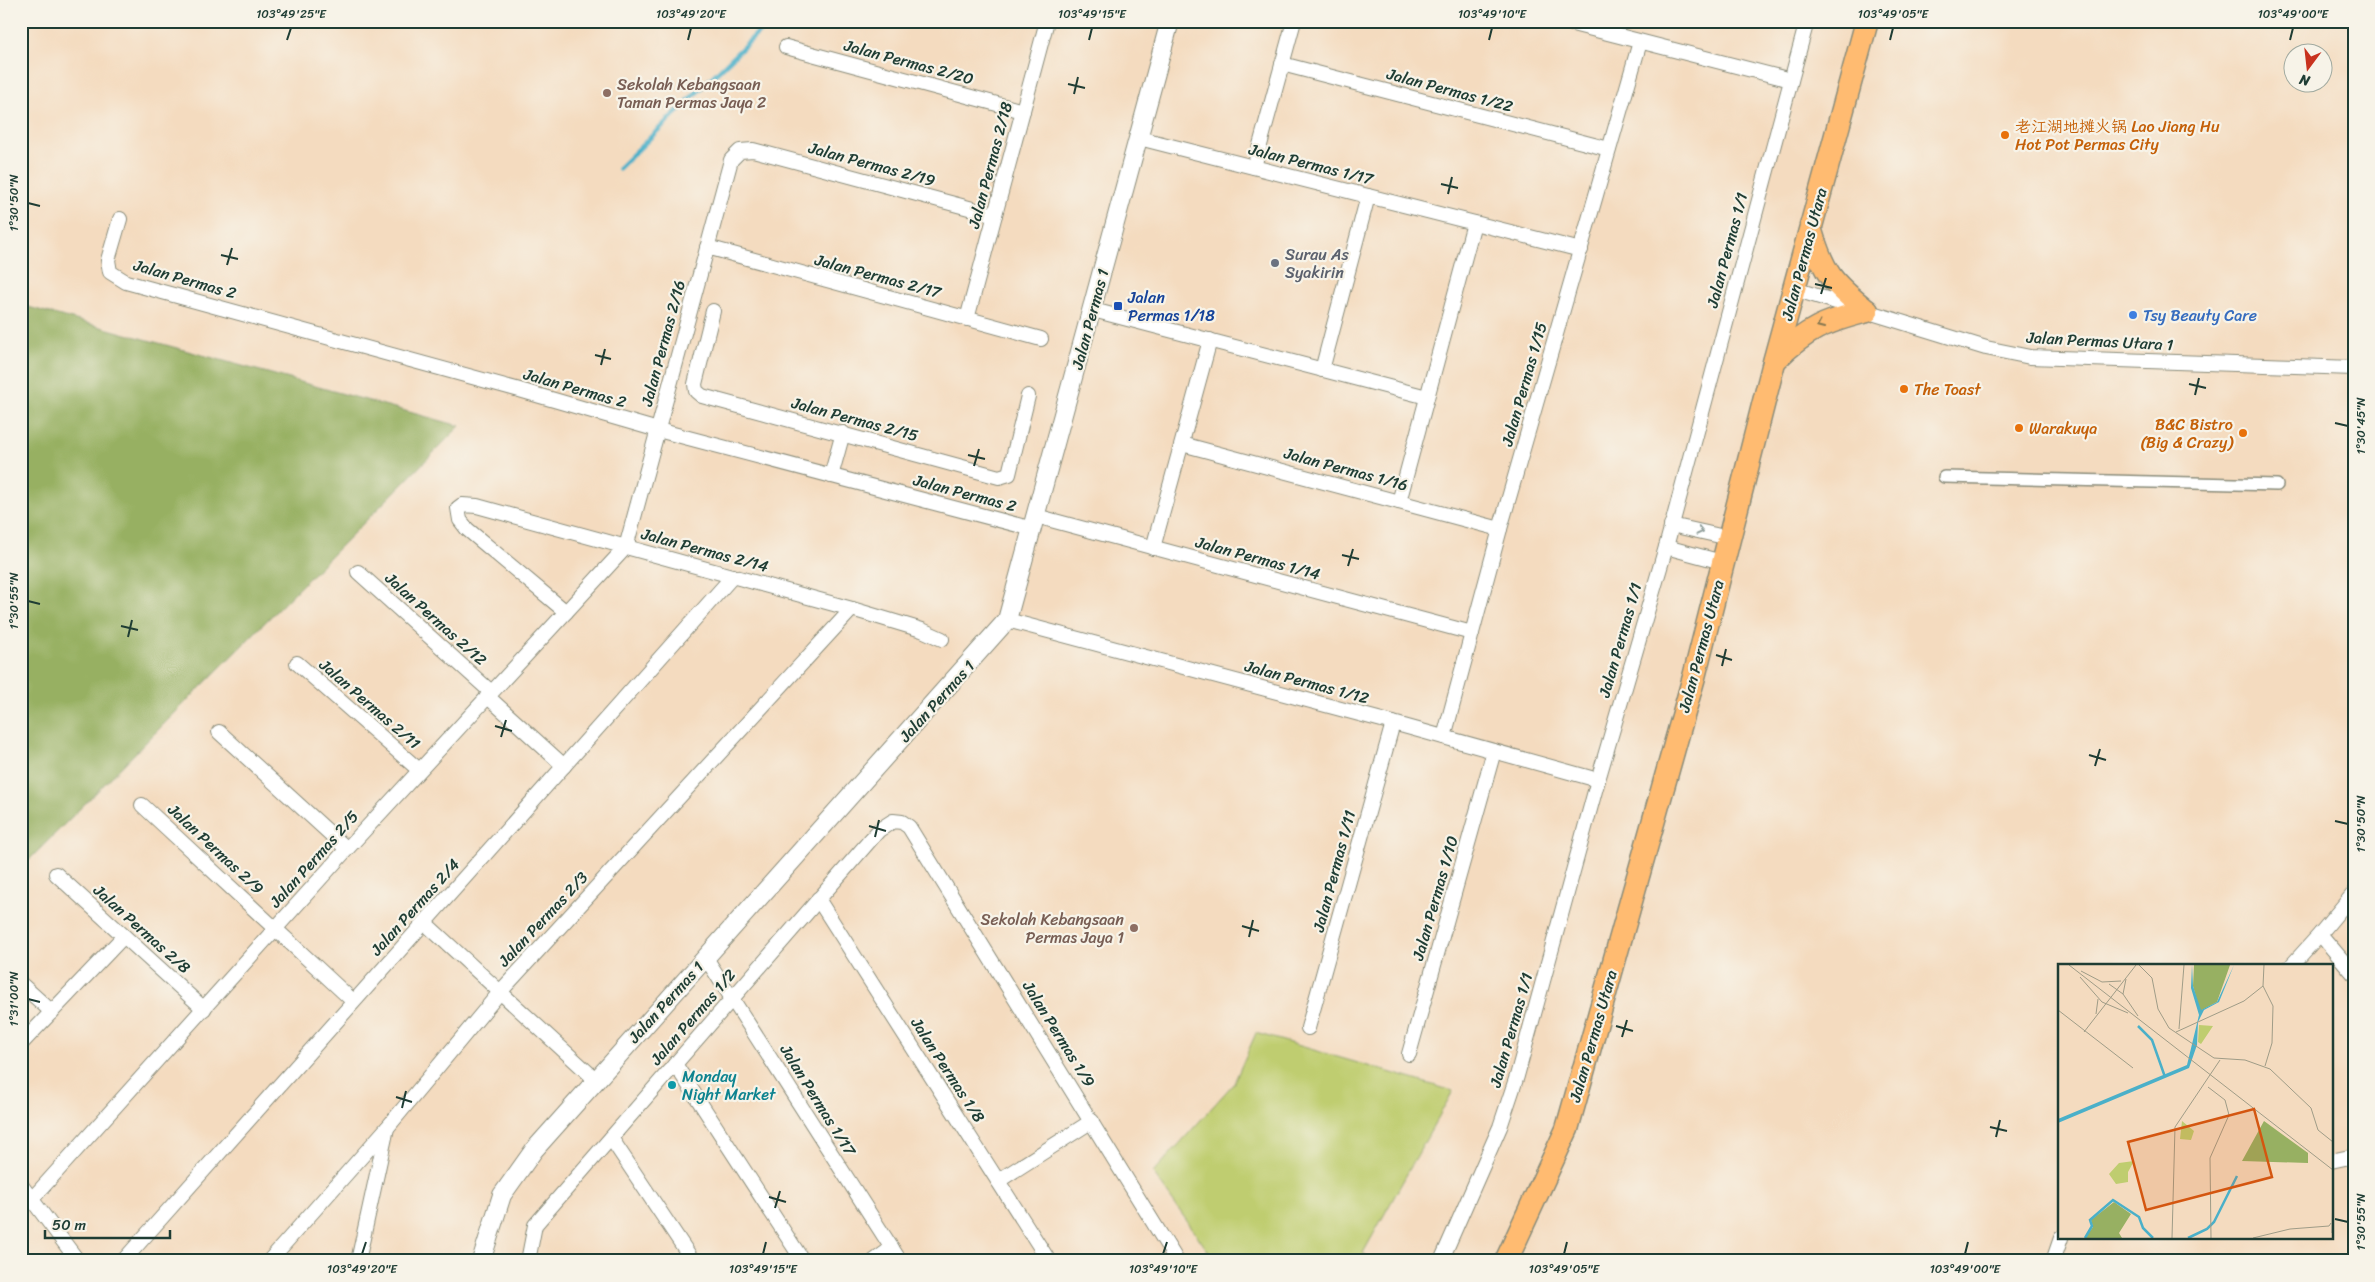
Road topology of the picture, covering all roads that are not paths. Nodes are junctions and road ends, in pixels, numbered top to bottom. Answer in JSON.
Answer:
{"nodes":[{"id":1,"x":1046,"y":21,"type":"edge"},
{"id":2,"x":1170,"y":21,"type":"edge"},
{"id":3,"x":1294,"y":21,"type":"edge"},
{"id":4,"x":1561,"y":21,"type":"edge"},
{"id":5,"x":1807,"y":21,"type":"edge"},
{"id":6,"x":1867,"y":21,"type":"edge"},
{"id":7,"x":1640,"y":42,"type":"junction"},
{"id":8,"x":786,"y":47,"type":"dead end"},
{"id":9,"x":1282,"y":64,"type":"junction"},
{"id":10,"x":1791,"y":80,"type":"junction"},
{"id":11,"x":1023,"y":111,"type":"junction"},
{"id":12,"x":1139,"y":138,"type":"junction"},
{"id":13,"x":1609,"y":149,"type":"junction"},
{"id":14,"x":740,"y":151,"type":"joint"},
{"id":15,"x":1254,"y":167,"type":"junction"},
{"id":16,"x":1368,"y":196,"type":"junction"},
{"id":17,"x":995,"y":215,"type":"junction"},
{"id":18,"x":120,"y":219,"type":"dead end"},
{"id":19,"x":1474,"y":223,"type":"junction"},
{"id":20,"x":1810,"y":231,"type":"junction"},
{"id":21,"x":707,"y":247,"type":"junction"},
{"id":22,"x":1581,"y":250,"type":"junction"},
{"id":23,"x":1794,"y":289,"type":"junction"},
{"id":24,"x":1093,"y":310,"type":"junction"},
{"id":25,"x":713,"y":311,"type":"dead end"},
{"id":26,"x":1867,"y":311,"type":"junction"},
{"id":27,"x":967,"y":318,"type":"junction"},
{"id":28,"x":1041,"y":339,"type":"dead end"},
{"id":29,"x":1210,"y":340,"type":"junction"},
{"id":30,"x":1774,"y":362,"type":"junction"},
{"id":31,"x":2354,"y":368,"type":"edge"},
{"id":32,"x":1322,"y":370,"type":"junction"},
{"id":33,"x":1028,"y":396,"type":"dead end"},
{"id":34,"x":1427,"y":397,"type":"junction"},
{"id":35,"x":658,"y":430,"type":"junction"},
{"id":36,"x":843,"y":433,"type":"junction"},
{"id":37,"x":1182,"y":444,"type":"junction"},
{"id":38,"x":831,"y":476,"type":"junction"},
{"id":39,"x":1944,"y":477,"type":"dead end"},
{"id":40,"x":2277,"y":485,"type":"dead end"},
{"id":41,"x":1399,"y":502,"type":"junction"},
{"id":42,"x":1034,"y":522,"type":"junction"},
{"id":43,"x":1672,"y":525,"type":"junction"},
{"id":44,"x":1500,"y":529,"type":"junction"},
{"id":45,"x":1729,"y":538,"type":"junction"},
{"id":46,"x":626,"y":547,"type":"junction"},
{"id":47,"x":1666,"y":547,"type":"junction"},
{"id":48,"x":1152,"y":548,"type":"junction"},
{"id":49,"x":1722,"y":562,"type":"junction"},
{"id":50,"x":358,"y":572,"type":"dead end"},
{"id":51,"x":733,"y":576,"type":"junction"},
{"id":52,"x":852,"y":609,"type":"junction"},
{"id":53,"x":566,"y":612,"type":"junction"},
{"id":54,"x":1007,"y":620,"type":"junction"},
{"id":55,"x":1472,"y":633,"type":"junction"},
{"id":56,"x":942,"y":639,"type":"dead end"},
{"id":57,"x":298,"y":663,"type":"dead end"},
{"id":58,"x":489,"y":694,"type":"junction"},
{"id":59,"x":1393,"y":723,"type":"junction"},
{"id":60,"x":219,"y":732,"type":"dead end"},
{"id":61,"x":1444,"y":737,"type":"junction"},
{"id":62,"x":1494,"y":751,"type":"junction"},
{"id":63,"x":564,"y":766,"type":"junction"},
{"id":64,"x":419,"y":770,"type":"junction"},
{"id":65,"x":1598,"y":780,"type":"junction"},
{"id":66,"x":142,"y":804,"type":"dead end"},
{"id":67,"x":909,"y":827,"type":"joint"},
{"id":68,"x":347,"y":849,"type":"junction"},
{"id":69,"x":56,"y":874,"type":"dead end"},
{"id":70,"x":2354,"y":893,"type":"edge"},
{"id":71,"x":818,"y":899,"type":"junction"},
{"id":72,"x":425,"y":923,"type":"junction"},
{"id":73,"x":276,"y":928,"type":"junction"},
{"id":74,"x":2320,"y":934,"type":"junction"},
{"id":75,"x":124,"y":936,"type":"junction"},
{"id":76,"x":706,"y":958,"type":"junction"},
{"id":77,"x":2293,"y":964,"type":"edge"},
{"id":78,"x":2354,"y":974,"type":"edge"},
{"id":79,"x":21,"y":984,"type":"edge"},
{"id":80,"x":500,"y":992,"type":"junction"},
{"id":81,"x":733,"y":998,"type":"junction"},
{"id":82,"x":353,"y":1001,"type":"junction"},
{"id":83,"x":204,"y":1009,"type":"junction"},
{"id":84,"x":52,"y":1012,"type":"junction"},
{"id":85,"x":1308,"y":1028,"type":"dead end"},
{"id":86,"x":21,"y":1044,"type":"edge"},
{"id":87,"x":1409,"y":1054,"type":"dead end"},
{"id":88,"x":675,"y":1064,"type":"junction"},
{"id":89,"x":596,"y":1080,"type":"junction"},
{"id":90,"x":1092,"y":1121,"type":"junction"},
{"id":91,"x":387,"y":1128,"type":"junction"},
{"id":92,"x":610,"y":1138,"type":"junction"},
{"id":93,"x":2354,"y":1156,"type":"edge"},
{"id":94,"x":2332,"y":1161,"type":"edge"},
{"id":95,"x":998,"y":1181,"type":"junction"},
{"id":96,"x":21,"y":1185,"type":"edge"},
{"id":97,"x":32,"y":1199,"type":"junction"},
{"id":98,"x":2060,"y":1240,"type":"edge"},
{"id":99,"x":892,"y":1248,"type":"junction"},
{"id":100,"x":78,"y":1261,"type":"edge"},
{"id":101,"x":123,"y":1261,"type":"edge"},
{"id":102,"x":270,"y":1261,"type":"edge"},
{"id":103,"x":358,"y":1261,"type":"edge"},
{"id":104,"x":481,"y":1261,"type":"edge"},
{"id":105,"x":528,"y":1261,"type":"edge"},
{"id":106,"x":693,"y":1261,"type":"edge"},
{"id":107,"x":804,"y":1261,"type":"edge"},
{"id":108,"x":874,"y":1261,"type":"edge"},
{"id":109,"x":900,"y":1261,"type":"edge"},
{"id":110,"x":1049,"y":1261,"type":"edge"},
{"id":111,"x":1177,"y":1261,"type":"edge"},
{"id":112,"x":1441,"y":1261,"type":"edge"},
{"id":113,"x":1506,"y":1261,"type":"edge"},
{"id":114,"x":2052,"y":1261,"type":"edge"}],
"edges":[{"from":1,"to":11,"type":"street","name":"Jalan Permas 2/18"},
{"from":2,"to":12,"type":"street","name":"Jalan Permas 1"},
{"from":3,"to":9,"type":"street"},
{"from":4,"to":7,"type":"street"},
{"from":5,"to":10,"type":"street","name":"Jalan Permas 1/1"},
{"from":6,"to":20,"type":"main road","name":"Jalan Permas Utara"},
{"from":7,"to":10,"type":"street"},
{"from":7,"to":13,"type":"street","name":"Jalan Permas 1/15"},
{"from":8,"to":11,"type":"street","name":"Jalan Permas 2/20"},
{"from":9,"to":13,"type":"street","name":"Jalan Permas 1/22"},
{"from":9,"to":15,"type":"street"},
{"from":10,"to":43,"type":"street","name":"Jalan Permas 1/1"},
{"from":11,"to":17,"type":"street","name":"Jalan Permas 2/18"},
{"from":12,"to":15,"type":"street","name":"Jalan Permas 1/17"},
{"from":12,"to":24,"type":"street","name":"Jalan Permas 1"},
{"from":13,"to":22,"type":"street","name":"Jalan Permas 1/15"},
{"from":14,"to":17,"type":"street","name":"Jalan Permas 2/19"},
{"from":14,"to":21,"type":"street","name":"Jalan Permas 2/16"},
{"from":15,"to":16,"type":"street","name":"Jalan Permas 1/17"},
{"from":16,"to":19,"type":"street","name":"Jalan Permas 1/17"},
{"from":16,"to":32,"type":"street"},
{"from":17,"to":27,"type":"street","name":"Jalan Permas 2/18"},
{"from":18,"to":35,"type":"street","name":"Jalan Permas 2"},
{"from":19,"to":22,"type":"street","name":"Jalan Permas 1/17"},
{"from":19,"to":34,"type":"street"},
{"from":20,"to":23,"type":"main road","name":"Jalan Permas Utara"},
{"from":20,"to":26,"type":"main road"},
{"from":21,"to":27,"type":"street","name":"Jalan Permas 2/17"},
{"from":21,"to":35,"type":"street","name":"Jalan Permas 2/16"},
{"from":22,"to":44,"type":"street","name":"Jalan Permas 1/15"},
{"from":23,"to":26,"type":"street","name":"Jalan Permas Utara 1"},
{"from":23,"to":30,"type":"main road","name":"Jalan Permas Utara"},
{"from":24,"to":29,"type":"street"},
{"from":24,"to":42,"type":"street","name":"Jalan Permas 1"},
{"from":25,"to":36,"type":"street","name":"Jalan Permas 2/15"},
{"from":26,"to":30,"type":"main road","one_way":true},
{"from":26,"to":31,"type":"street","name":"Jalan Permas Utara 1"},
{"from":27,"to":28,"type":"street","name":"Jalan Permas 2/17"},
{"from":29,"to":32,"type":"street"},
{"from":29,"to":37,"type":"street"},
{"from":30,"to":45,"type":"main road","name":"Jalan Permas Utara"},
{"from":32,"to":34,"type":"street"},
{"from":33,"to":36,"type":"street","name":"Jalan Permas 2/15"},
{"from":34,"to":41,"type":"street"},
{"from":35,"to":38,"type":"street","name":"Jalan Permas 2"},
{"from":35,"to":46,"type":"street","name":"Jalan Permas 2/16"},
{"from":36,"to":38,"type":"street"},
{"from":37,"to":41,"type":"street","name":"Jalan Permas 1/16"},
{"from":37,"to":48,"type":"street"},
{"from":38,"to":42,"type":"street","name":"Jalan Permas 2"},
{"from":39,"to":40,"type":"street"},
{"from":41,"to":44,"type":"street","name":"Jalan Permas 1/16"},
{"from":42,"to":48,"type":"street","name":"Jalan Permas 1/14"},
{"from":42,"to":54,"type":"street","name":"Jalan Permas 1"},
{"from":43,"to":45,"type":"street","one_way":true},
{"from":43,"to":47,"type":"street","name":"Jalan Permas 1/1"},
{"from":44,"to":55,"type":"street","name":"Jalan Permas 1/15"},
{"from":45,"to":49,"type":"main road","name":"Jalan Permas Utara"},
{"from":46,"to":51,"type":"street","name":"Jalan Permas 2/14"},
{"from":46,"to":53,"type":"street","name":"Jalan Permas 2/5"},
{"from":46,"to":53,"type":"street","name":"Jalan Permas 2/14"},
{"from":47,"to":49,"type":"street"},
{"from":47,"to":65,"type":"street","name":"Jalan Permas 1/1"},
{"from":48,"to":55,"type":"street","name":"Jalan Permas 1/14"},
{"from":49,"to":113,"type":"main road","name":"Jalan Permas Utara"},
{"from":50,"to":58,"type":"street","name":"Jalan Permas 2/12"},
{"from":51,"to":52,"type":"street","name":"Jalan Permas 2/14"},
{"from":51,"to":63,"type":"street","name":"Jalan Permas 2/4"},
{"from":52,"to":56,"type":"street","name":"Jalan Permas 2/14"},
{"from":52,"to":80,"type":"street","name":"Jalan Permas 2/3"},
{"from":53,"to":58,"type":"street","name":"Jalan Permas 2/5"},
{"from":54,"to":59,"type":"street","name":"Jalan Permas 1/12"},
{"from":54,"to":76,"type":"street","name":"Jalan Permas 1"},
{"from":55,"to":61,"type":"street","name":"Jalan Permas 1/15"},
{"from":57,"to":64,"type":"street","name":"Jalan Permas 2/11"},
{"from":58,"to":63,"type":"street","name":"Jalan Permas 2/12"},
{"from":58,"to":64,"type":"street","name":"Jalan Permas 2/5"},
{"from":59,"to":61,"type":"street","name":"Jalan Permas 1/12"},
{"from":59,"to":85,"type":"street","name":"Jalan Permas 1/11"},
{"from":60,"to":68,"type":"street"},
{"from":61,"to":62,"type":"street","name":"Jalan Permas 1/12"},
{"from":62,"to":65,"type":"street","name":"Jalan Permas 1/12"},
{"from":62,"to":87,"type":"street","name":"Jalan Permas 1/10"},
{"from":63,"to":72,"type":"street","name":"Jalan Permas 2/4"},
{"from":64,"to":68,"type":"street","name":"Jalan Permas 2/5"},
{"from":65,"to":112,"type":"street","name":"Jalan Permas 1/1"},
{"from":66,"to":73,"type":"street","name":"Jalan Permas 2/9"},
{"from":67,"to":71,"type":"street","name":"Jalan Permas 1/2"},
{"from":67,"to":90,"type":"street","name":"Jalan Permas 1/9"},
{"from":68,"to":73,"type":"street","name":"Jalan Permas 2/5"},
{"from":69,"to":75,"type":"street","name":"Jalan Permas 2/8"},
{"from":70,"to":74,"type":"street"},
{"from":71,"to":81,"type":"street","name":"Jalan Permas 1/2"},
{"from":71,"to":95,"type":"street","name":"Jalan Permas 1/8"},
{"from":72,"to":80,"type":"street"},
{"from":72,"to":82,"type":"street","name":"Jalan Permas 2/4"},
{"from":73,"to":82,"type":"street","name":"Jalan Permas 2/9"},
{"from":73,"to":83,"type":"street","name":"Jalan Permas 2/5"},
{"from":74,"to":77,"type":"street"},
{"from":74,"to":78,"type":"street"},
{"from":75,"to":83,"type":"street","name":"Jalan Permas 2/8"},
{"from":75,"to":84,"type":"street"},
{"from":76,"to":81,"type":"street","name":"Jalan Permas 1/17"},
{"from":76,"to":89,"type":"street","name":"Jalan Permas 1"},
{"from":79,"to":84,"type":"street"},
{"from":80,"to":89,"type":"street"},
{"from":80,"to":91,"type":"street","name":"Jalan Permas 2/3"},
{"from":81,"to":88,"type":"street","name":"Jalan Permas 1/2"},
{"from":81,"to":99,"type":"street","name":"Jalan Permas 1/17"},
{"from":82,"to":101,"type":"street","name":"Jalan Permas 2/4"},
{"from":83,"to":97,"type":"street","name":"Jalan Permas 2/5"},
{"from":84,"to":86,"type":"street"},
{"from":88,"to":92,"type":"street","name":"Jalan Permas 1/2"},
{"from":88,"to":107,"type":"street"},
{"from":89,"to":104,"type":"street","name":"Jalan Permas 1"},
{"from":90,"to":95,"type":"street"},
{"from":90,"to":111,"type":"street","name":"Jalan Permas 1/9"},
{"from":91,"to":102,"type":"street","name":"Jalan Permas 2/3"},
{"from":91,"to":103,"type":"street"},
{"from":92,"to":105,"type":"street","name":"Jalan Permas 1/2"},
{"from":92,"to":106,"type":"street"},
{"from":93,"to":94,"type":"street"},
{"from":95,"to":110,"type":"street","name":"Jalan Permas 1/8"},
{"from":96,"to":97,"type":"street"},
{"from":97,"to":100,"type":"street"},
{"from":98,"to":114,"type":"street"},
{"from":99,"to":108,"type":"street"},
{"from":99,"to":109,"type":"street","name":"Jalan Permas 1/17"}]}
